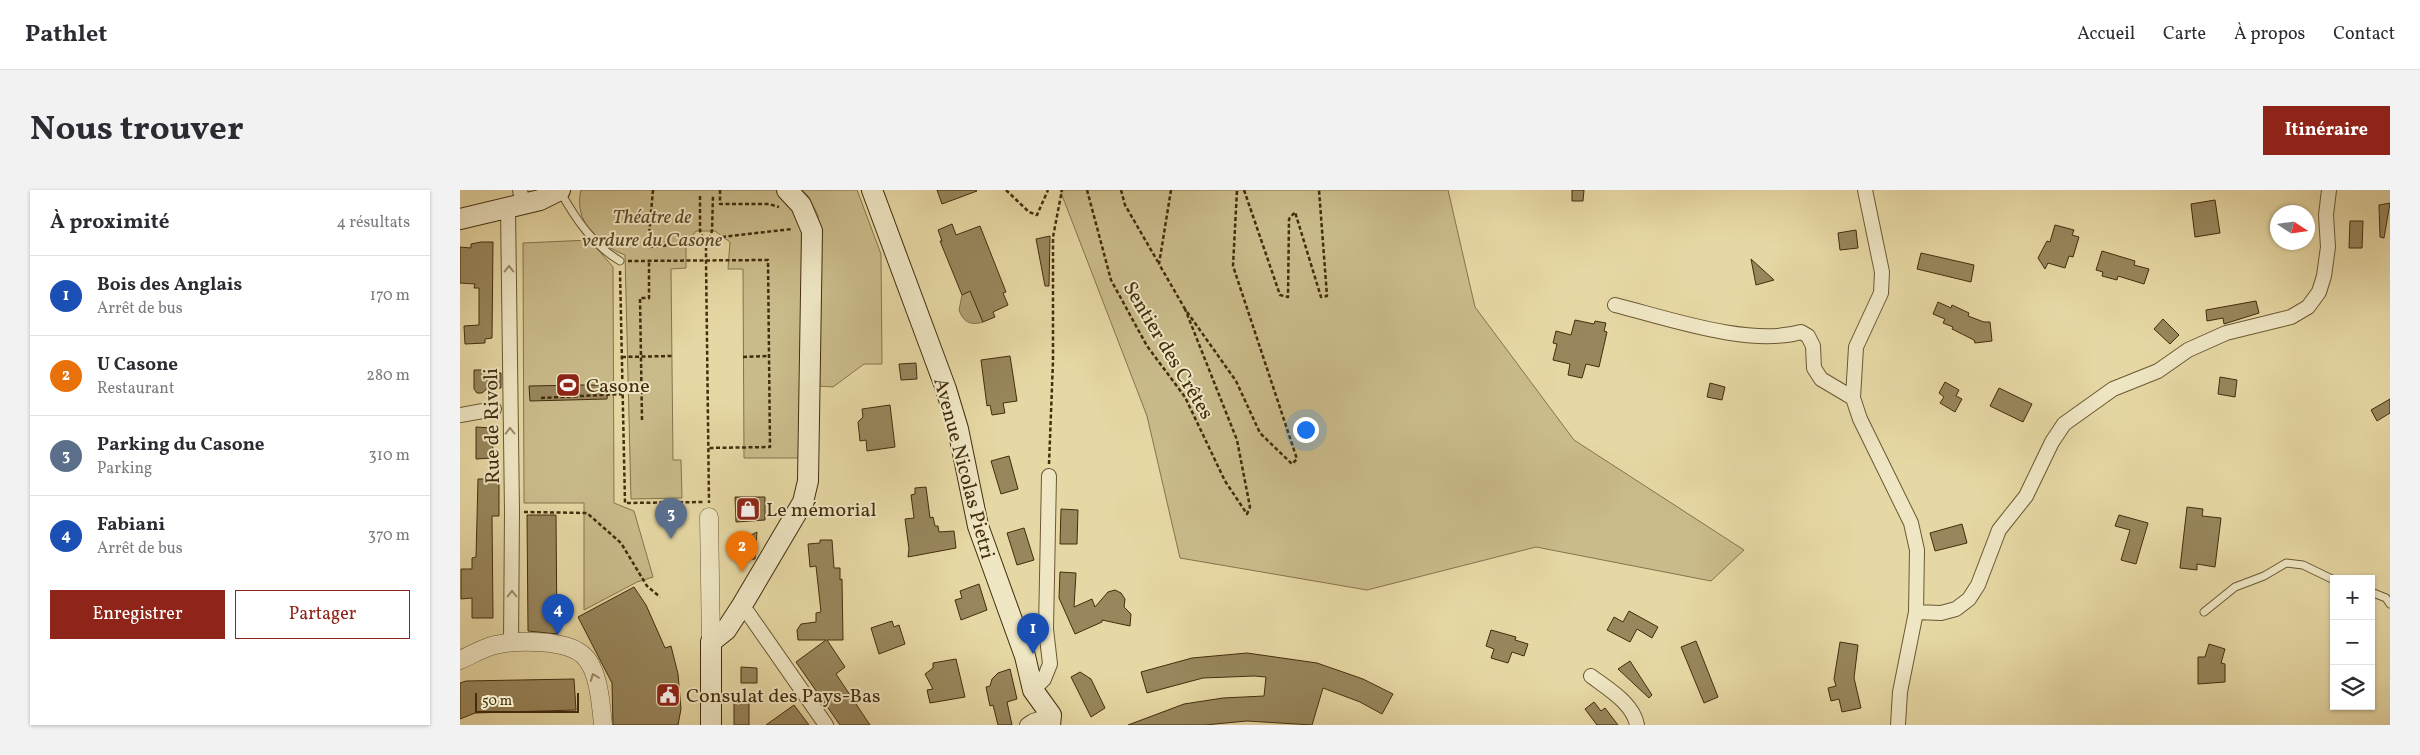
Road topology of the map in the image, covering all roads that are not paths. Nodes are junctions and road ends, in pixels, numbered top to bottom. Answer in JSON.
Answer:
{"nodes":[{"id":1,"x":560,"y":190,"type":"edge"},
{"id":2,"x":872,"y":190,"type":"edge"},
{"id":3,"x":1865,"y":190,"type":"edge"},
{"id":4,"x":2329,"y":190,"type":"edge"},
{"id":5,"x":785,"y":199,"type":"edge"},
{"id":6,"x":517,"y":201,"type":"edge"},
{"id":7,"x":460,"y":219,"type":"edge"},
{"id":8,"x":620,"y":261,"type":"road end"},
{"id":9,"x":1615,"y":305,"type":"dead end"},
{"id":10,"x":1853,"y":398,"type":"junction"},
{"id":11,"x":494,"y":408,"type":"dead end"},
{"id":12,"x":460,"y":415,"type":"edge"},
{"id":13,"x":1049,"y":476,"type":"road end"},
{"id":14,"x":709,"y":509,"type":"road end"},
{"id":15,"x":2330,"y":578,"type":"edge"},
{"id":16,"x":2375,"y":594,"type":"edge"},
{"id":17,"x":2390,"y":604,"type":"edge"},
{"id":18,"x":741,"y":608,"type":"junction"},
{"id":19,"x":1916,"y":612,"type":"junction"},
{"id":20,"x":2204,"y":612,"type":"dead end"},
{"id":21,"x":711,"y":642,"type":"junction"},
{"id":22,"x":511,"y":643,"type":"junction"},
{"id":23,"x":460,"y":660,"type":"edge"},
{"id":24,"x":1591,"y":676,"type":"dead end"},
{"id":25,"x":1034,"y":690,"type":"junction"},
{"id":26,"x":1050,"y":720,"type":"edge"},
{"id":27,"x":603,"y":725,"type":"edge"},
{"id":28,"x":710,"y":725,"type":"edge"},
{"id":29,"x":826,"y":725,"type":"edge"},
{"id":30,"x":1027,"y":725,"type":"edge"},
{"id":31,"x":1636,"y":725,"type":"edge"},
{"id":32,"x":1898,"y":725,"type":"edge"}],
"edges":[{"from":1,"to":6,"type":"main road"},
{"from":1,"to":8,"type":"lane"},
{"from":2,"to":25,"type":"main road","name":"Avenue Nicolas Pietri"},
{"from":3,"to":10,"type":"street"},
{"from":4,"to":19,"type":"street"},
{"from":5,"to":18,"type":"main road"},
{"from":6,"to":7,"type":"main road"},
{"from":22,"to":6,"type":"street","name":"Rue de Rivoli","one_way":true},
{"from":9,"to":10,"type":"street"},
{"from":10,"to":19,"type":"street"},
{"from":11,"to":12,"type":"street"},
{"from":13,"to":25,"type":"street"},
{"from":14,"to":21,"type":"street"},
{"from":15,"to":20,"type":"lane"},
{"from":16,"to":17,"type":"lane"},
{"from":18,"to":21,"type":"main road"},
{"from":18,"to":29,"type":"street"},
{"from":19,"to":32,"type":"street"},
{"from":21,"to":28,"type":"main road"},
{"from":22,"to":23,"type":"street"},
{"from":27,"to":22,"type":"street","one_way":true},
{"from":24,"to":31,"type":"street"},
{"from":25,"to":26,"type":"main road","name":"Avenue Nicolas Pietri"},
{"from":26,"to":30,"type":"street"}]}
